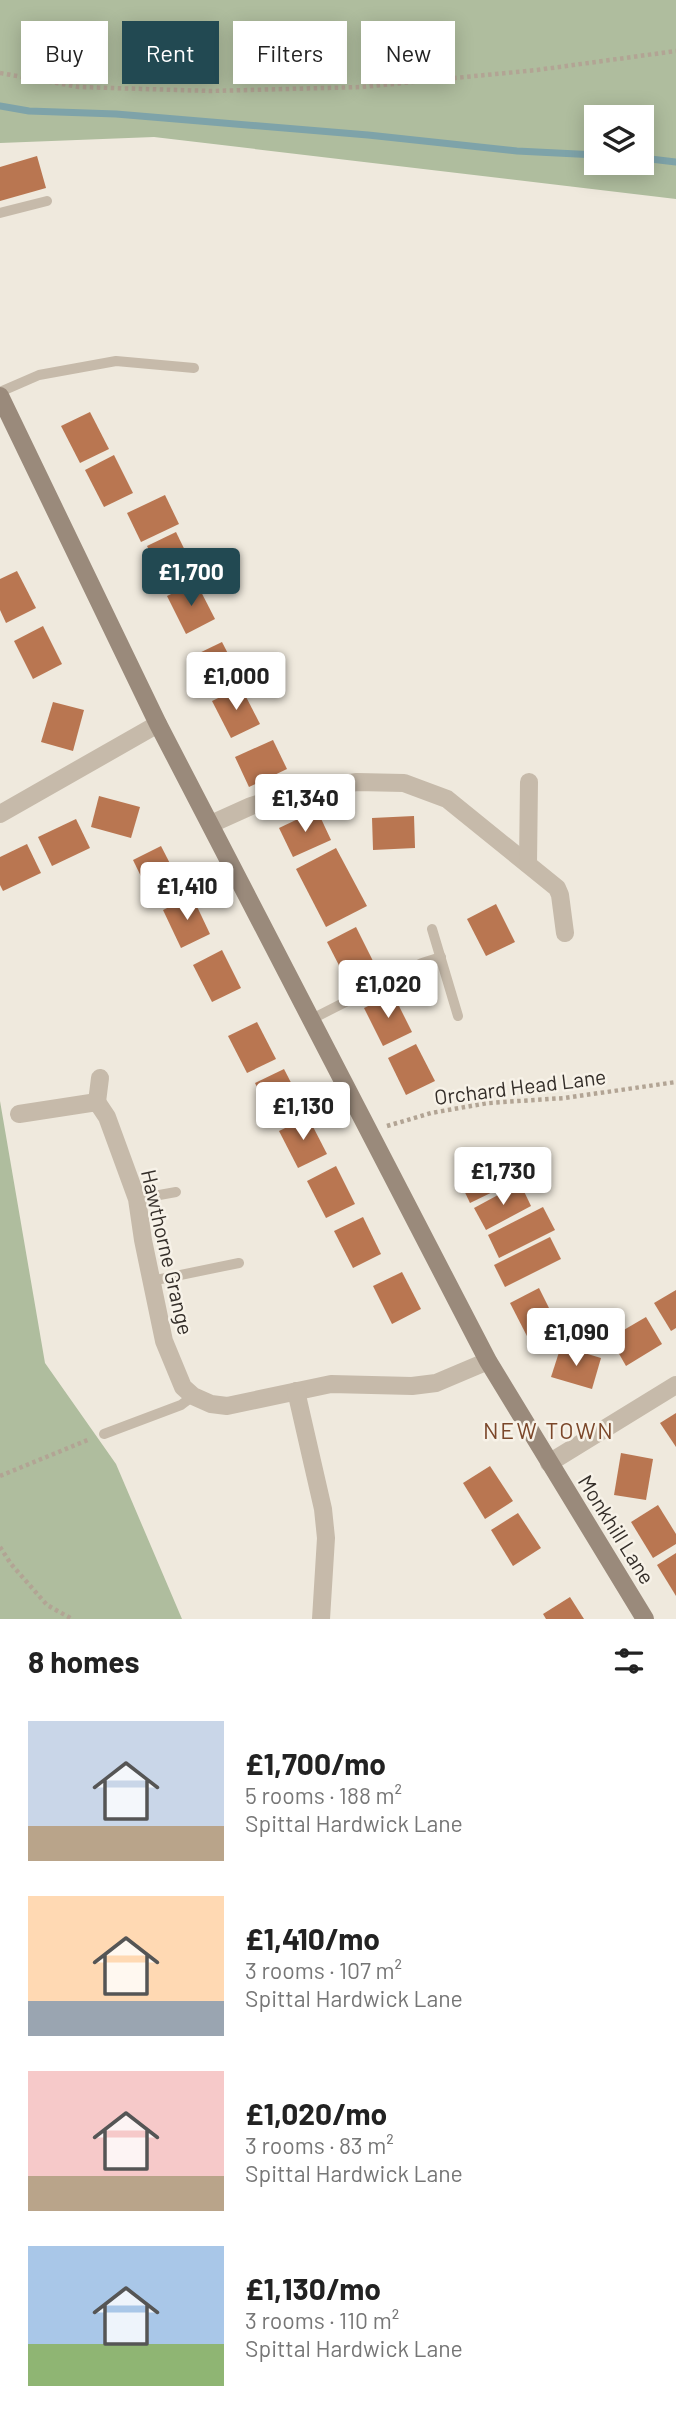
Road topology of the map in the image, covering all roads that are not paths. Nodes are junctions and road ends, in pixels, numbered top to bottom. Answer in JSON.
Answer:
{"nodes":[{"id":1,"x":47,"y":201,"type":"dead end"},
{"id":2,"x":0,"y":213,"type":"edge"},
{"id":3,"x":194,"y":369,"type":"dead end"},
{"id":4,"x":1,"y":400,"type":"edge"},
{"id":5,"x":158,"y":724,"type":"junction"},
{"id":6,"x":529,"y":782,"type":"dead end"},
{"id":7,"x":0,"y":814,"type":"edge"},
{"id":8,"x":211,"y":824,"type":"junction"},
{"id":9,"x":528,"y":864,"type":"junction"},
{"id":10,"x":432,"y":929,"type":"dead end"},
{"id":11,"x":565,"y":933,"type":"dead end"},
{"id":12,"x":441,"y":957,"type":"junction"},
{"id":13,"x":458,"y":1016,"type":"dead end"},
{"id":14,"x":312,"y":1019,"type":"junction"},
{"id":15,"x":100,"y":1078,"type":"dead end"},
{"id":16,"x":97,"y":1102,"type":"junction"},
{"id":17,"x":19,"y":1114,"type":"dead end"},
{"id":18,"x":176,"y":1192,"type":"dead end"},
{"id":19,"x":137,"y":1199,"type":"junction"},
{"id":20,"x":239,"y":1263,"type":"dead end"},
{"id":21,"x":151,"y":1281,"type":"junction"},
{"id":22,"x":488,"y":1361,"type":"junction"},
{"id":23,"x":676,"y":1385,"type":"edge"},
{"id":24,"x":296,"y":1391,"type":"junction"},
{"id":25,"x":193,"y":1396,"type":"junction"},
{"id":26,"x":104,"y":1434,"type":"road end"},
{"id":27,"x":549,"y":1463,"type":"junction"},
{"id":28,"x":321,"y":1619,"type":"edge"},
{"id":29,"x":645,"y":1619,"type":"edge"}],
"edges":[{"from":1,"to":2,"type":"lane"},
{"from":3,"to":4,"type":"lane"},
{"from":4,"to":5,"type":"street","name":"Monkhill Lane"},
{"from":5,"to":7,"type":"street"},
{"from":5,"to":8,"type":"street","name":"Monkhill Lane"},
{"from":6,"to":9,"type":"street"},
{"from":8,"to":9,"type":"street"},
{"from":8,"to":14,"type":"street","name":"Monkhill Lane"},
{"from":9,"to":11,"type":"street"},
{"from":10,"to":12,"type":"lane"},
{"from":12,"to":13,"type":"lane"},
{"from":12,"to":14,"type":"lane"},
{"from":14,"to":22,"type":"street","name":"Monkhill Lane"},
{"from":15,"to":16,"type":"street"},
{"from":16,"to":17,"type":"street"},
{"from":16,"to":19,"type":"street","name":"Hawthorne Grange"},
{"from":18,"to":19,"type":"lane"},
{"from":19,"to":21,"type":"street","name":"Hawthorne Grange"},
{"from":20,"to":21,"type":"lane"},
{"from":21,"to":25,"type":"street","name":"Hawthorne Grange"},
{"from":22,"to":24,"type":"street"},
{"from":22,"to":27,"type":"street","name":"Monkhill Lane"},
{"from":23,"to":27,"type":"street"},
{"from":24,"to":25,"type":"street"},
{"from":24,"to":28,"type":"street"},
{"from":25,"to":26,"type":"lane"},
{"from":27,"to":29,"type":"street","name":"Monkhill Lane"}]}
